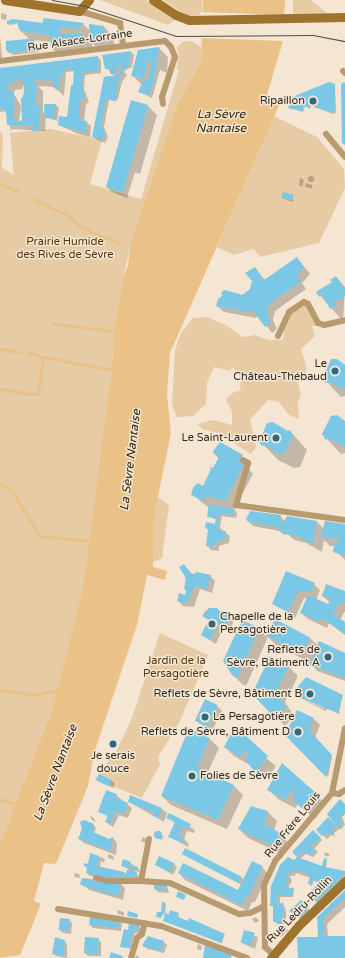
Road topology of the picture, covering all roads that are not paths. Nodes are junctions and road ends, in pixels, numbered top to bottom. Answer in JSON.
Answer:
{"nodes":[{"id":1,"x":5,"y":0,"type":"edge"},
{"id":2,"x":89,"y":0,"type":"edge"},
{"id":3,"x":153,"y":0,"type":"edge"},
{"id":4,"x":79,"y":11,"type":"junction"},
{"id":5,"x":345,"y":17,"type":"edge"},
{"id":6,"x":122,"y":45,"type":"junction"},
{"id":7,"x":0,"y":61,"type":"edge"},
{"id":8,"x":163,"y":104,"type":"dead end"},
{"id":9,"x":326,"y":134,"type":"dead end"},
{"id":10,"x":345,"y":157,"type":"edge"},
{"id":11,"x":345,"y":320,"type":"edge"},
{"id":12,"x":278,"y":336,"type":"dead end"},
{"id":13,"x":243,"y":460,"type":"dead end"},
{"id":14,"x":345,"y":520,"type":"edge"},
{"id":15,"x":345,"y":728,"type":"edge"},
{"id":16,"x":345,"y":790,"type":"edge"},
{"id":17,"x":332,"y":793,"type":"junction"},
{"id":18,"x":149,"y":839,"type":"dead end"},
{"id":19,"x":96,"y":878,"type":"dead end"},
{"id":20,"x":141,"y":881,"type":"junction"},
{"id":21,"x":345,"y":881,"type":"edge"},
{"id":22,"x":263,"y":907,"type":"junction"},
{"id":23,"x":58,"y":909,"type":"dead end"},
{"id":24,"x":145,"y":923,"type":"junction"},
{"id":25,"x":274,"y":957,"type":"edge"},
{"id":26,"x":131,"y":958,"type":"edge"},
{"id":27,"x":247,"y":958,"type":"edge"}],
"edges":[{"from":1,"to":4,"type":"main road"},
{"from":2,"to":4,"type":"main road"},
{"from":3,"to":5,"type":"main road"},
{"from":4,"to":6,"type":"street"},
{"from":6,"to":7,"type":"street","name":"Rue Alsace-Lorraine"},
{"from":6,"to":8,"type":"street","name":"Rue Alsace-Lorraine"},
{"from":9,"to":10,"type":"street"},
{"from":11,"to":12,"type":"street"},
{"from":13,"to":14,"type":"street"},
{"from":15,"to":17,"type":"street","name":"Rue Frère Louis"},
{"from":16,"to":17,"type":"street"},
{"from":17,"to":22,"type":"street","name":"Rue Frère Louis"},
{"from":18,"to":20,"type":"street"},
{"from":19,"to":20,"type":"street"},
{"from":20,"to":22,"type":"street"},
{"from":21,"to":25,"type":"main road","name":"Rue Ledru-Rollin"},
{"from":22,"to":25,"type":"street","name":"Rue Frère Louis"},
{"from":23,"to":24,"type":"street"},
{"from":24,"to":26,"type":"street"},
{"from":24,"to":27,"type":"street"}]}
